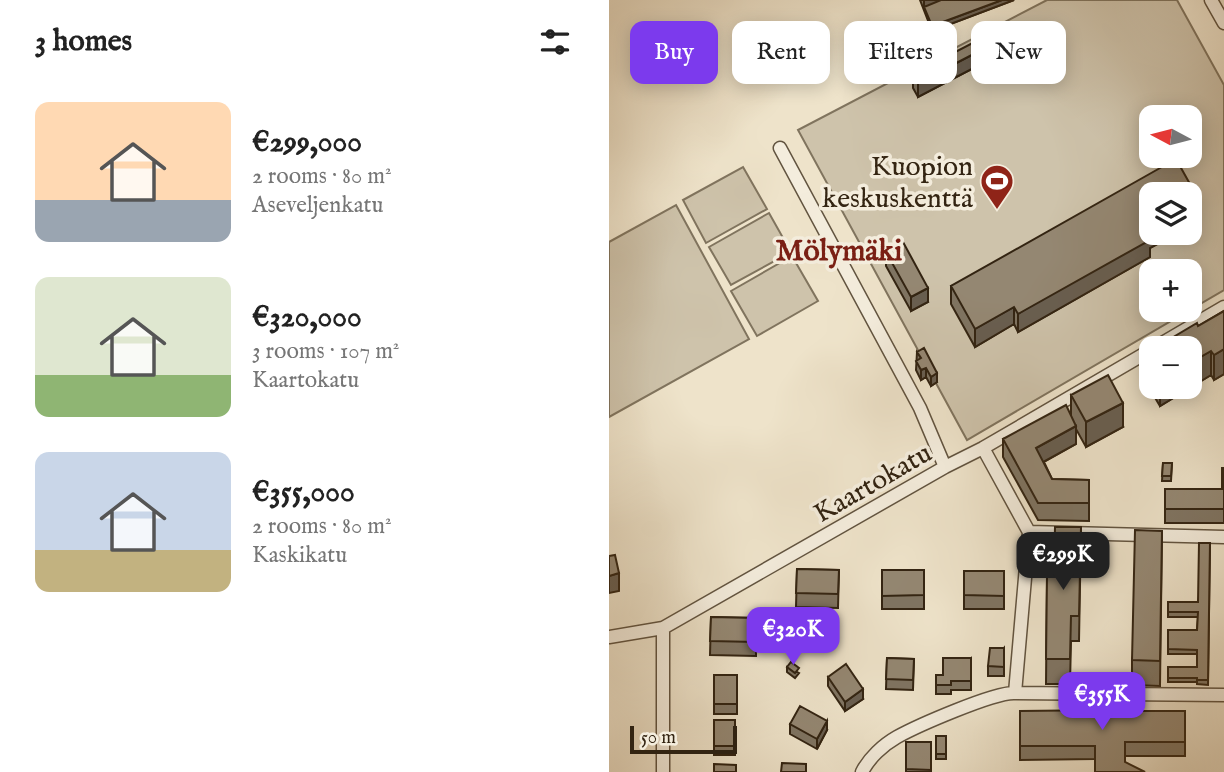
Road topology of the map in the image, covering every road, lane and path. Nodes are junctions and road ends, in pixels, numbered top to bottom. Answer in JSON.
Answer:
{"nodes":[{"id":1,"x":1211,"y":0,"type":"edge"},
{"id":2,"x":1224,"y":23,"type":"edge"},
{"id":3,"x":780,"y":148,"type":"dead end"},
{"id":4,"x":1224,"y":307,"type":"edge"},
{"id":5,"x":1175,"y":336,"type":"edge"},
{"id":6,"x":1139,"y":357,"type":"edge"},
{"id":7,"x":983,"y":448,"type":"junction"},
{"id":8,"x":946,"y":467,"type":"junction"},
{"id":9,"x":1029,"y":532,"type":"junction"},
{"id":10,"x":1224,"y":537,"type":"edge"},
{"id":11,"x":663,"y":628,"type":"junction"},
{"id":12,"x":609,"y":637,"type":"edge"},
{"id":13,"x":1015,"y":693,"type":"junction"},
{"id":14,"x":1224,"y":695,"type":"edge"},
{"id":15,"x":663,"y":772,"type":"edge"},
{"id":16,"x":862,"y":772,"type":"edge"}],
"edges":[{"from":1,"to":2,"type":"street"},
{"from":3,"to":8,"type":"street"},
{"from":4,"to":5,"type":"street","name":"Kaartokatu"},
{"from":6,"to":7,"type":"street","name":"Kaartokatu"},
{"from":7,"to":8,"type":"street","name":"Kaartokatu"},
{"from":7,"to":9,"type":"street"},
{"from":8,"to":11,"type":"street","name":"Kaartokatu"},
{"from":9,"to":10,"type":"street"},
{"from":9,"to":13,"type":"street"},
{"from":11,"to":12,"type":"street","name":"Kaartokatu"},
{"from":11,"to":15,"type":"street"},
{"from":13,"to":14,"type":"street"},
{"from":13,"to":16,"type":"street"}]}
